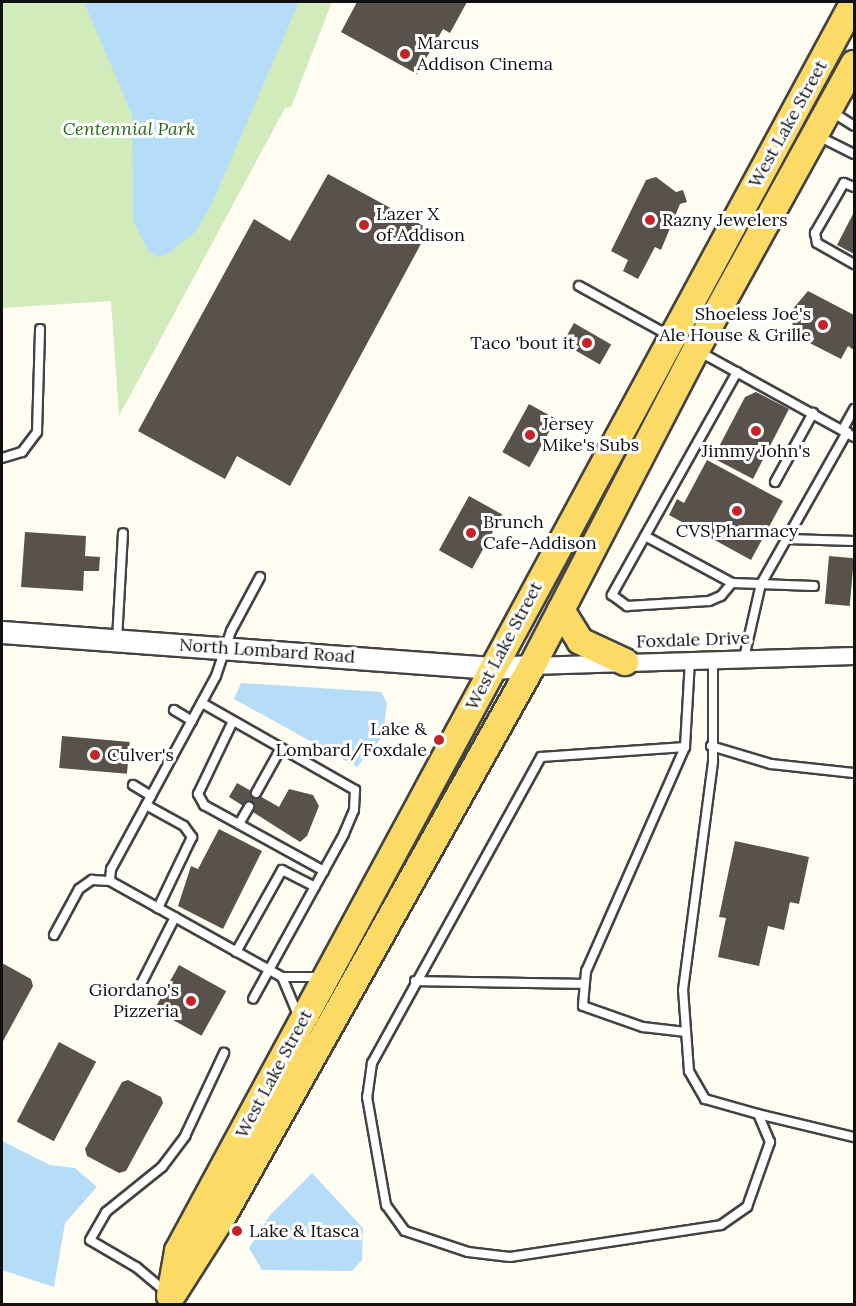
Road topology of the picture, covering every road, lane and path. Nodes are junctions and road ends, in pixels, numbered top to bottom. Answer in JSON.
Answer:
{"nodes":[{"id":1,"x":854,"y":2,"type":"edge"},
{"id":2,"x":855,"y":64,"type":"edge"},
{"id":3,"x":830,"y":111,"type":"junction"},
{"id":4,"x":855,"y":126,"type":"edge"},
{"id":5,"x":818,"y":136,"type":"junction"},
{"id":6,"x":855,"y":154,"type":"edge"},
{"id":7,"x":855,"y":187,"type":"edge"},
{"id":8,"x":855,"y":264,"type":"edge"},
{"id":9,"x":579,"y":286,"type":"dead end"},
{"id":10,"x":40,"y":329,"type":"dead end"},
{"id":11,"x":670,"y":336,"type":"junction"},
{"id":12,"x":696,"y":350,"type":"junction"},
{"id":13,"x":737,"y":372,"type":"junction"},
{"id":14,"x":855,"y":409,"type":"edge"},
{"id":15,"x":813,"y":413,"type":"junction"},
{"id":16,"x":848,"y":433,"type":"edge"},
{"id":17,"x":2,"y":458,"type":"edge"},
{"id":18,"x":775,"y":482,"type":"dead end"},
{"id":19,"x":123,"y":533,"type":"dead end"},
{"id":20,"x":645,"y":536,"type":"junction"},
{"id":21,"x":787,"y":539,"type":"junction"},
{"id":22,"x":855,"y":541,"type":"edge"},
{"id":23,"x":260,"y":577,"type":"dead end"},
{"id":24,"x":732,"y":583,"type":"junction"},
{"id":25,"x":761,"y":584,"type":"junction"},
{"id":26,"x":814,"y":586,"type":"dead end"},
{"id":27,"x":561,"y":610,"type":"junction"},
{"id":28,"x":2,"y":632,"type":"edge"},
{"id":29,"x":117,"y":641,"type":"junction"},
{"id":30,"x":226,"y":648,"type":"junction"},
{"id":31,"x":855,"y":656,"type":"edge"},
{"id":32,"x":744,"y":658,"type":"junction"},
{"id":33,"x":690,"y":659,"type":"junction"},
{"id":34,"x":713,"y":659,"type":"junction"},
{"id":35,"x":625,"y":662,"type":"junction"},
{"id":36,"x":532,"y":666,"type":"junction"},
{"id":37,"x":492,"y":668,"type":"junction"},
{"id":38,"x":202,"y":703,"type":"junction"},
{"id":39,"x":174,"y":710,"type":"dead end"},
{"id":40,"x":192,"y":721,"type":"junction"},
{"id":41,"x":233,"y":721,"type":"junction"},
{"id":42,"x":711,"y":746,"type":"junction"},
{"id":43,"x":684,"y":747,"type":"junction"},
{"id":44,"x":281,"y":748,"type":"junction"},
{"id":45,"x":855,"y":773,"type":"edge"},
{"id":46,"x":133,"y":785,"type":"dead end"},
{"id":47,"x":256,"y":793,"type":"dead end"},
{"id":48,"x":151,"y":796,"type":"junction"},
{"id":49,"x":146,"y":805,"type":"junction"},
{"id":50,"x":249,"y":807,"type":"dead end"},
{"id":51,"x":239,"y":824,"type":"junction"},
{"id":52,"x":324,"y":871,"type":"junction"},
{"id":53,"x":110,"y":882,"type":"junction"},
{"id":54,"x":315,"y":887,"type":"junction"},
{"id":55,"x":158,"y":908,"type":"junction"},
{"id":56,"x":175,"y":918,"type":"junction"},
{"id":57,"x":54,"y":935,"type":"dead end"},
{"id":58,"x":236,"y":952,"type":"junction"},
{"id":59,"x":269,"y":970,"type":"junction"},
{"id":60,"x":327,"y":976,"type":"junction"},
{"id":61,"x":282,"y":977,"type":"junction"},
{"id":62,"x":416,"y":981,"type":"junction"},
{"id":63,"x":584,"y":984,"type":"junction"},
{"id":64,"x":136,"y":992,"type":"dead end"},
{"id":65,"x":253,"y":999,"type":"dead end"},
{"id":66,"x":301,"y":1024,"type":"junction"},
{"id":67,"x":686,"y":1032,"type":"junction"},
{"id":68,"x":224,"y":1053,"type":"dead end"},
{"id":69,"x":758,"y":1114,"type":"junction"},
{"id":70,"x":855,"y":1137,"type":"edge"},
{"id":71,"x":174,"y":1302,"type":"edge"}],
"edges":[{"from":1,"to":11,"type":"main road","name":"West Lake Street"},
{"from":2,"to":3,"type":"main road","name":"West Lake Street"},
{"from":3,"to":4,"type":"lane"},
{"from":3,"to":5,"type":"main road","name":"West Lake Street"},
{"from":5,"to":6,"type":"lane"},
{"from":5,"to":12,"type":"main road","name":"West Lake Street"},
{"from":7,"to":8,"type":"lane"},
{"from":9,"to":11,"type":"lane"},
{"from":10,"to":17,"type":"lane"},
{"from":11,"to":37,"type":"main road","name":"West Lake Street"},
{"from":12,"to":13,"type":"lane"},
{"from":12,"to":27,"type":"main road","name":"West Lake Street"},
{"from":13,"to":15,"type":"lane"},
{"from":13,"to":20,"type":"lane"},
{"from":14,"to":16,"type":"lane"},
{"from":15,"to":16,"type":"lane"},
{"from":15,"to":18,"type":"lane"},
{"from":16,"to":21,"type":"lane"},
{"from":19,"to":29,"type":"lane"},
{"from":20,"to":24,"type":"lane"},
{"from":20,"to":24,"type":"lane"},
{"from":21,"to":22,"type":"lane"},
{"from":21,"to":25,"type":"lane"},
{"from":23,"to":30,"type":"lane"},
{"from":24,"to":25,"type":"lane"},
{"from":25,"to":26,"type":"lane"},
{"from":25,"to":32,"type":"lane"},
{"from":27,"to":35,"type":"main road"},
{"from":27,"to":36,"type":"main road","name":"West Lake Street"},
{"from":28,"to":29,"type":"street","name":"North Lombard Road"},
{"from":29,"to":30,"type":"street","name":"North Lombard Road"},
{"from":30,"to":37,"type":"street","name":"North Lombard Road"},
{"from":30,"to":38,"type":"lane"},
{"from":31,"to":32,"type":"street","name":"Foxdale Drive"},
{"from":32,"to":34,"type":"street","name":"Foxdale Drive"},
{"from":33,"to":34,"type":"street","name":"Foxdale Drive"},
{"from":33,"to":35,"type":"street","name":"Foxdale Drive"},
{"from":33,"to":43,"type":"lane"},
{"from":34,"to":42,"type":"lane"},
{"from":35,"to":36,"type":"street","name":"Foxdale Drive"},
{"from":36,"to":37,"type":"street","name":"North Lombard Road"},
{"from":36,"to":71,"type":"main road","name":"West Lake Street"},
{"from":37,"to":60,"type":"main road","name":"West Lake Street"},
{"from":38,"to":40,"type":"lane"},
{"from":38,"to":41,"type":"lane"},
{"from":39,"to":40,"type":"lane"},
{"from":40,"to":48,"type":"lane"},
{"from":41,"to":44,"type":"lane"},
{"from":41,"to":51,"type":"lane"},
{"from":42,"to":45,"type":"lane"},
{"from":42,"to":67,"type":"lane"},
{"from":43,"to":62,"type":"lane"},
{"from":43,"to":63,"type":"lane"},
{"from":44,"to":47,"type":"lane"},
{"from":44,"to":52,"type":"lane"},
{"from":46,"to":48,"type":"lane"},
{"from":48,"to":49,"type":"lane"},
{"from":49,"to":53,"type":"lane"},
{"from":49,"to":55,"type":"lane"},
{"from":50,"to":51,"type":"lane"},
{"from":51,"to":52,"type":"lane"},
{"from":52,"to":54,"type":"lane"},
{"from":53,"to":55,"type":"lane"},
{"from":53,"to":57,"type":"lane"},
{"from":54,"to":58,"type":"lane"},
{"from":54,"to":59,"type":"lane"},
{"from":55,"to":56,"type":"lane"},
{"from":56,"to":58,"type":"lane"},
{"from":56,"to":64,"type":"lane"},
{"from":58,"to":59,"type":"lane"},
{"from":59,"to":61,"type":"lane"},
{"from":59,"to":65,"type":"lane"},
{"from":60,"to":61,"type":"lane"},
{"from":60,"to":66,"type":"main road","name":"West Lake Street"},
{"from":61,"to":66,"type":"lane"},
{"from":62,"to":63,"type":"lane"},
{"from":62,"to":69,"type":"lane"},
{"from":63,"to":67,"type":"lane"},
{"from":66,"to":71,"type":"main road","name":"West Lake Street"},
{"from":67,"to":69,"type":"lane"},
{"from":68,"to":71,"type":"lane"},
{"from":69,"to":70,"type":"lane"}]}
